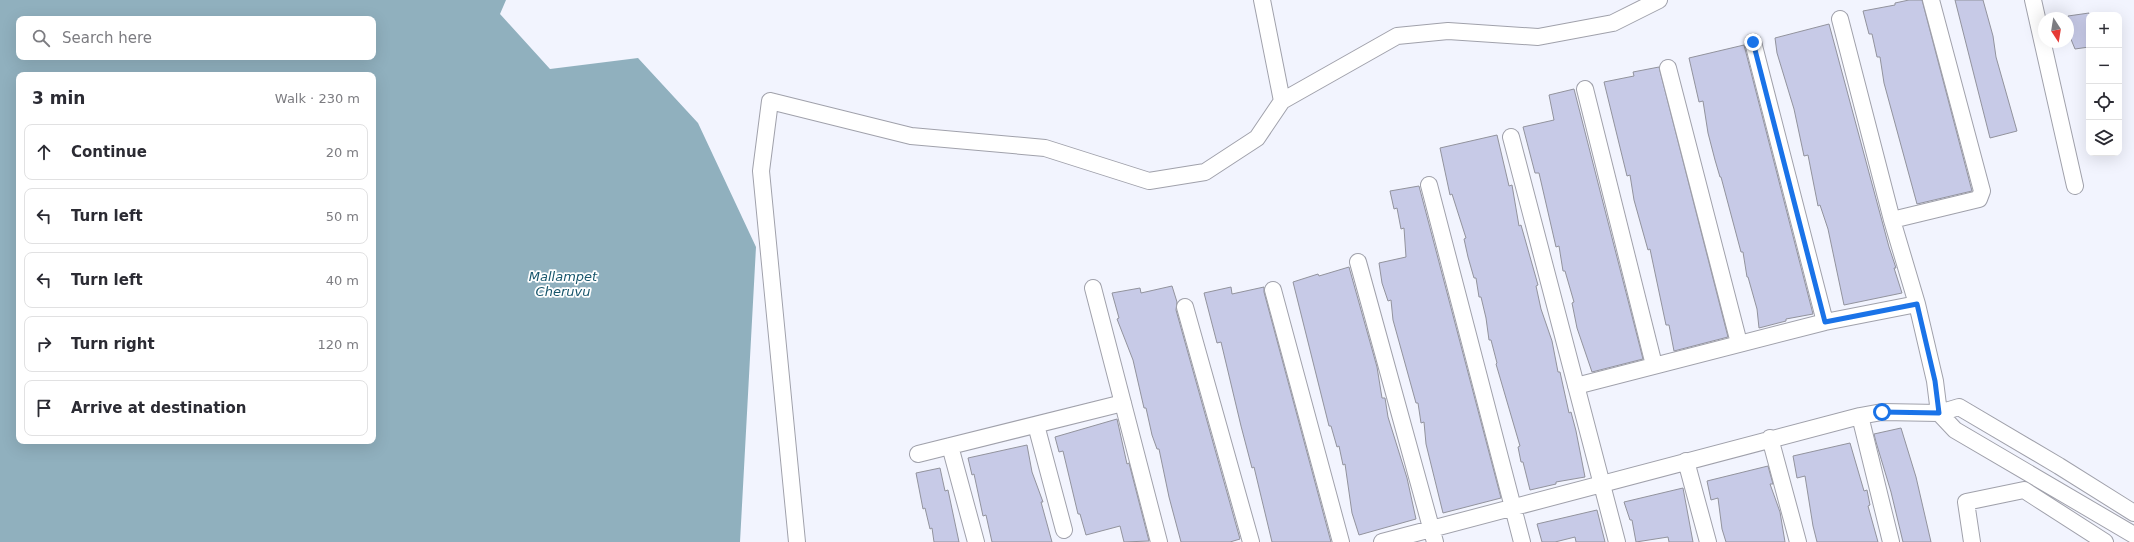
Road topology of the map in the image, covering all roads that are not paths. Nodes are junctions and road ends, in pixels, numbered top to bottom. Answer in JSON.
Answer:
{"nodes":[{"id":1,"x":1262,"y":0,"type":"edge"},
{"id":2,"x":1659,"y":0,"type":"edge"},
{"id":3,"x":1931,"y":0,"type":"edge"},
{"id":4,"x":2033,"y":0,"type":"edge"},
{"id":5,"x":1840,"y":19,"type":"dead end"},
{"id":6,"x":1753,"y":42,"type":"dead end"},
{"id":7,"x":1668,"y":68,"type":"dead end"},
{"id":8,"x":1585,"y":88,"type":"dead end"},
{"id":9,"x":1282,"y":101,"type":"junction"},
{"id":10,"x":1511,"y":137,"type":"dead end"},
{"id":11,"x":1429,"y":185,"type":"dead end"},
{"id":12,"x":2075,"y":186,"type":"dead end"},
{"id":13,"x":1892,"y":220,"type":"junction"},
{"id":14,"x":1358,"y":262,"type":"dead end"},
{"id":15,"x":1093,"y":288,"type":"dead end"},
{"id":16,"x":1273,"y":290,"type":"dead end"},
{"id":17,"x":1917,"y":304,"type":"junction"},
{"id":18,"x":1186,"y":306,"type":"dead end"},
{"id":19,"x":1825,"y":322,"type":"junction"},
{"id":20,"x":1739,"y":343,"type":"junction"},
{"id":21,"x":1654,"y":366,"type":"junction"},
{"id":22,"x":1576,"y":386,"type":"junction"},
{"id":23,"x":1123,"y":403,"type":"junction"},
{"id":24,"x":1939,"y":413,"type":"junction"},
{"id":25,"x":1860,"y":416,"type":"junction"},
{"id":26,"x":1036,"y":425,"type":"junction"},
{"id":27,"x":1770,"y":438,"type":"junction"},
{"id":28,"x":950,"y":446,"type":"junction"},
{"id":29,"x":918,"y":454,"type":"dead end"},
{"id":30,"x":1686,"y":461,"type":"junction"},
{"id":31,"x":2059,"y":466,"type":"junction"},
{"id":32,"x":1602,"y":483,"type":"junction"},
{"id":33,"x":2048,"y":485,"type":"junction"},
{"id":34,"x":1512,"y":507,"type":"junction"},
{"id":35,"x":2134,"y":513,"type":"edge"},
{"id":36,"x":1064,"y":530,"type":"dead end"},
{"id":37,"x":1433,"y":535,"type":"edge"},
{"id":38,"x":2134,"y":535,"type":"edge"},
{"id":39,"x":797,"y":542,"type":"edge"},
{"id":40,"x":976,"y":542,"type":"edge"},
{"id":41,"x":1159,"y":542,"type":"edge"},
{"id":42,"x":1251,"y":542,"type":"edge"},
{"id":43,"x":1341,"y":542,"type":"edge"},
{"id":44,"x":1382,"y":542,"type":"edge"},
{"id":45,"x":1522,"y":542,"type":"edge"},
{"id":46,"x":1617,"y":542,"type":"edge"},
{"id":47,"x":1708,"y":542,"type":"edge"},
{"id":48,"x":1798,"y":542,"type":"edge"},
{"id":49,"x":1891,"y":542,"type":"edge"},
{"id":50,"x":1972,"y":542,"type":"edge"},
{"id":51,"x":2105,"y":542,"type":"edge"}],
"edges":[{"from":1,"to":9,"type":"street"},
{"from":2,"to":9,"type":"street"},
{"from":3,"to":13,"type":"street"},
{"from":4,"to":12,"type":"street"},
{"from":5,"to":13,"type":"street"},
{"from":6,"to":19,"type":"street"},
{"from":7,"to":20,"type":"street"},
{"from":8,"to":21,"type":"street"},
{"from":9,"to":39,"type":"street"},
{"from":10,"to":22,"type":"street"},
{"from":11,"to":34,"type":"street"},
{"from":13,"to":17,"type":"street"},
{"from":14,"to":37,"type":"street"},
{"from":15,"to":23,"type":"street"},
{"from":16,"to":43,"type":"street"},
{"from":17,"to":19,"type":"street"},
{"from":17,"to":24,"type":"street"},
{"from":18,"to":42,"type":"street"},
{"from":19,"to":20,"type":"street"},
{"from":20,"to":21,"type":"street"},
{"from":21,"to":22,"type":"street"},
{"from":22,"to":32,"type":"street"},
{"from":23,"to":26,"type":"street"},
{"from":23,"to":41,"type":"street"},
{"from":24,"to":25,"type":"street"},
{"from":24,"to":31,"type":"street"},
{"from":24,"to":33,"type":"street"},
{"from":25,"to":27,"type":"street"},
{"from":25,"to":49,"type":"street"},
{"from":26,"to":28,"type":"street"},
{"from":26,"to":36,"type":"street"},
{"from":27,"to":30,"type":"street"},
{"from":27,"to":48,"type":"street"},
{"from":28,"to":29,"type":"street"},
{"from":28,"to":40,"type":"street"},
{"from":30,"to":32,"type":"street"},
{"from":30,"to":47,"type":"street"},
{"from":31,"to":33,"type":"street"},
{"from":31,"to":35,"type":"street"},
{"from":32,"to":34,"type":"street"},
{"from":32,"to":46,"type":"street"},
{"from":33,"to":38,"type":"street"},
{"from":34,"to":37,"type":"street"},
{"from":34,"to":45,"type":"street"},
{"from":37,"to":44,"type":"street"},
{"from":50,"to":51,"type":"street"}]}
